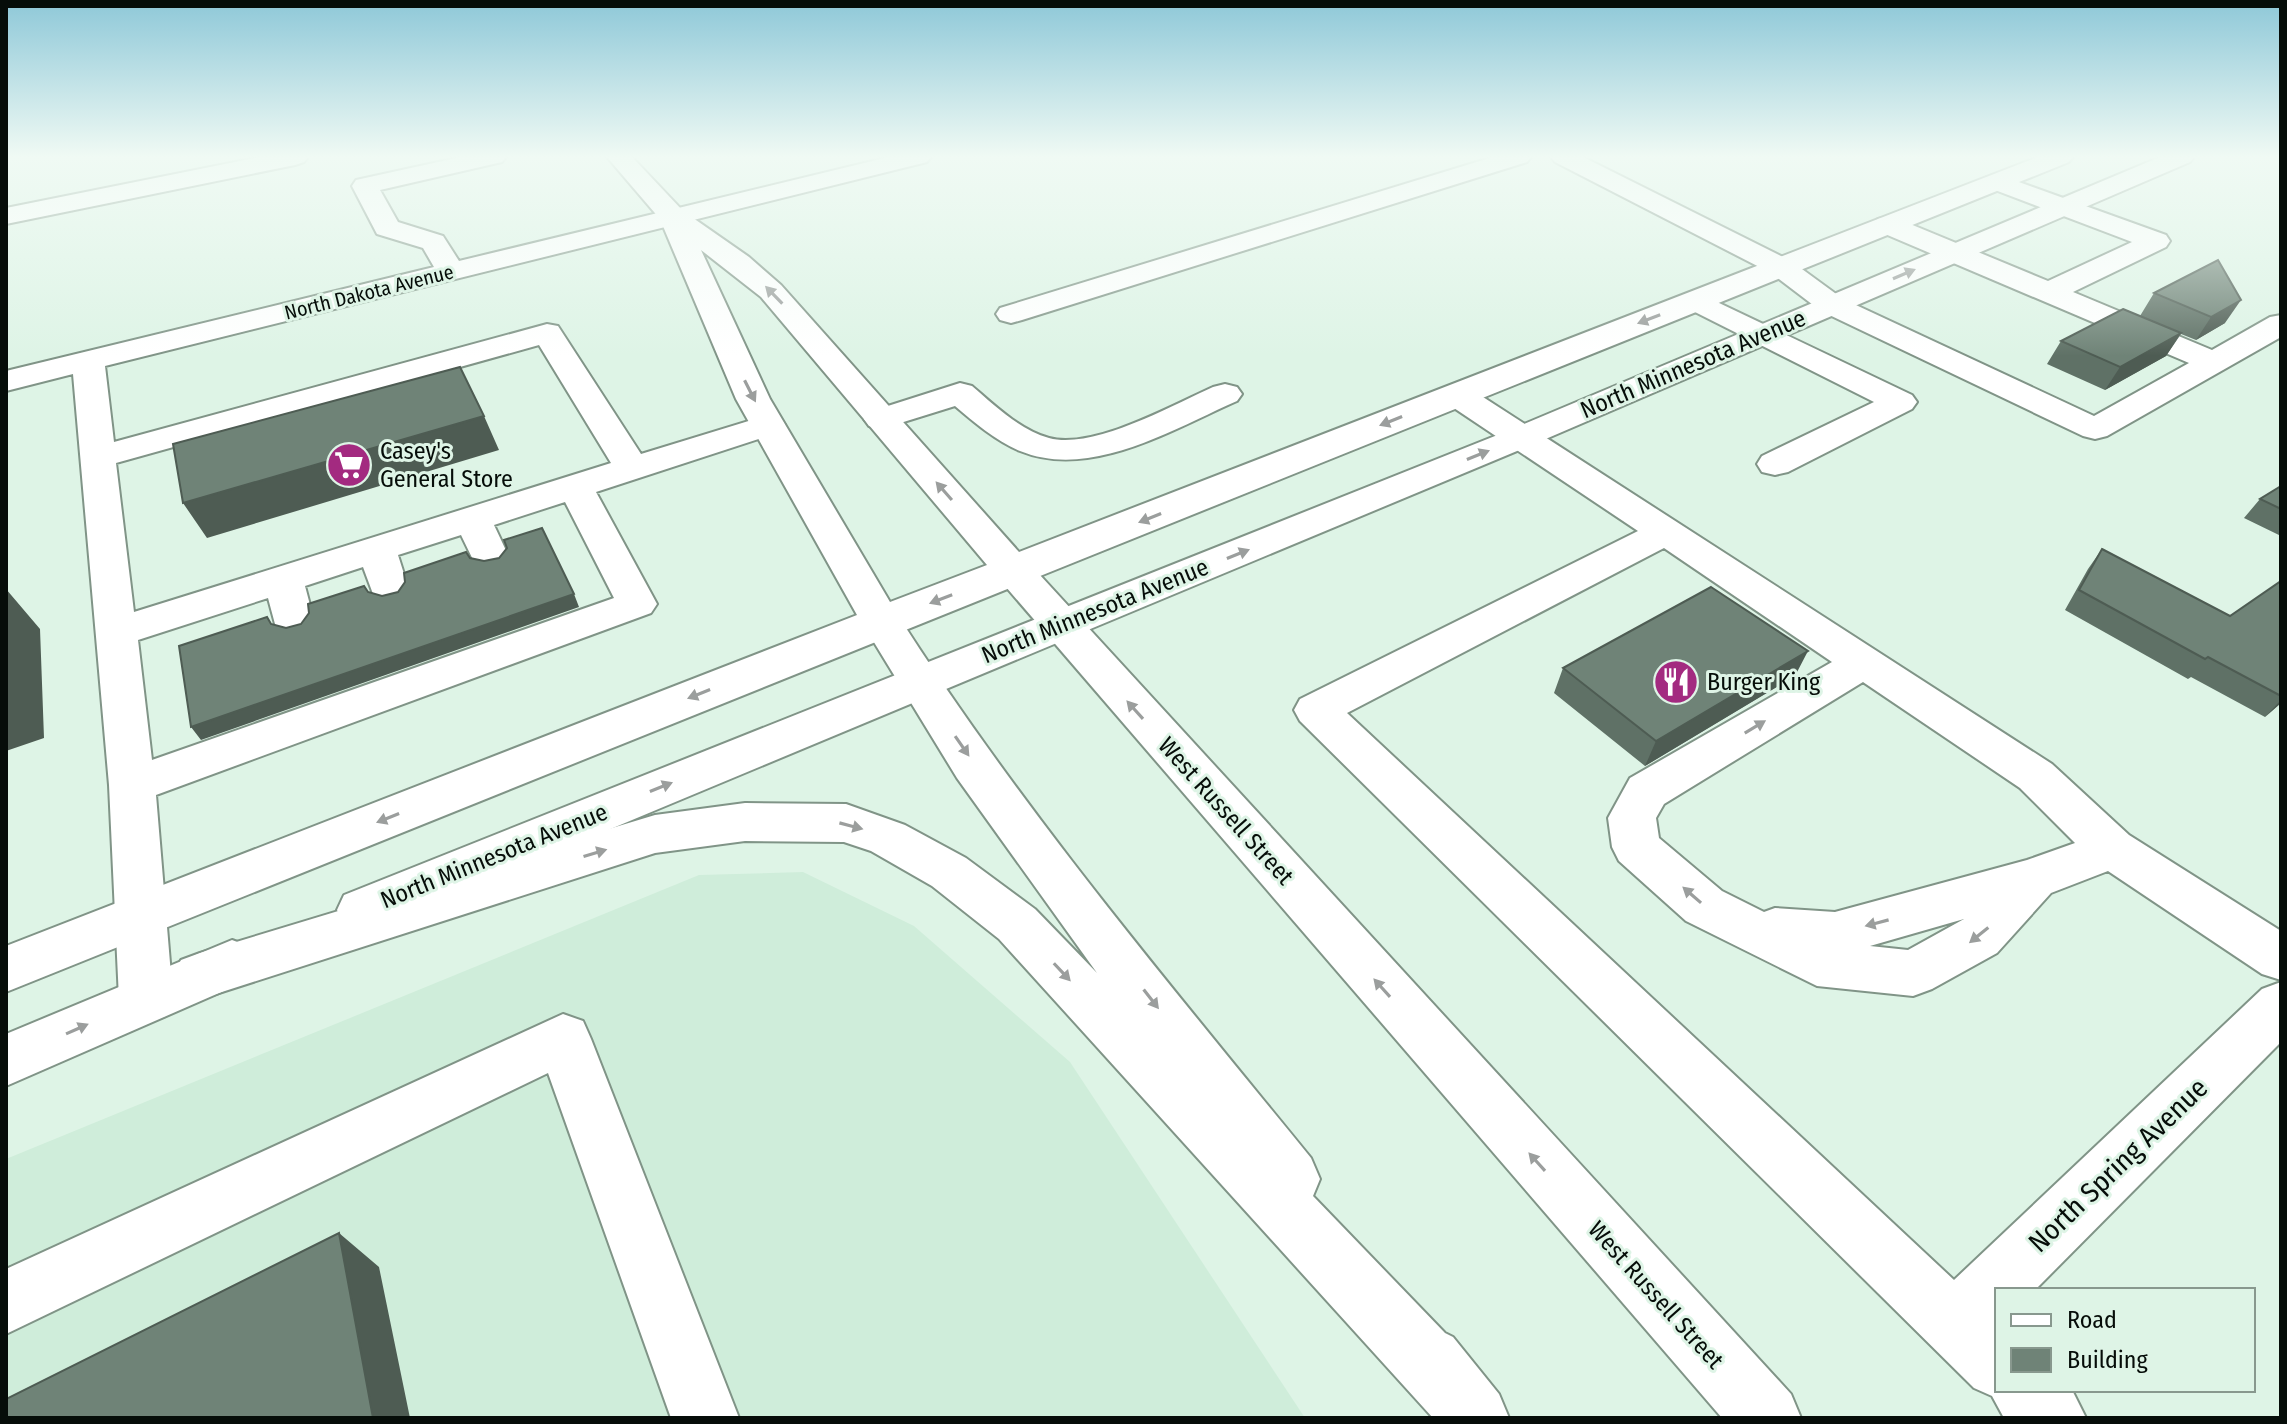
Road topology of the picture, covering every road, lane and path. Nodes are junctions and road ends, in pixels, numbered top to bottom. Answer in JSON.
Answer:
{"nodes":[{"id":1,"x":385,"y":223,"type":"edge"},
{"id":2,"x":647,"y":223,"type":"edge"},
{"id":3,"x":676,"y":223,"type":"edge"},
{"id":4,"x":682,"y":223,"type":"edge"},
{"id":5,"x":1303,"y":223,"type":"edge"},
{"id":6,"x":1695,"y":223,"type":"edge"},
{"id":7,"x":1892,"y":223,"type":"edge"},
{"id":8,"x":2024,"y":223,"type":"edge"},
{"id":9,"x":2108,"y":223,"type":"edge"},
{"id":10,"x":1888,"y":225,"type":"junction"},
{"id":11,"x":1954,"y":253,"type":"junction"},
{"id":12,"x":1781,"y":267,"type":"junction"},
{"id":13,"x":452,"y":272,"type":"junction"},
{"id":14,"x":2047,"y":293,"type":"junction"},
{"id":15,"x":1696,"y":301,"type":"junction"},
{"id":16,"x":1832,"y":305,"type":"junction"},
{"id":17,"x":1011,"y":314,"type":"dead end"},
{"id":18,"x":2281,"y":324,"type":"edge"},
{"id":19,"x":1764,"y":334,"type":"junction"},
{"id":20,"x":88,"y":361,"type":"junction"},
{"id":21,"x":2214,"y":362,"type":"junction"},
{"id":22,"x":6,"y":381,"type":"edge"},
{"id":23,"x":1225,"y":394,"type":"dead end"},
{"id":24,"x":1457,"y":395,"type":"junction"},
{"id":25,"x":881,"y":419,"type":"junction"},
{"id":26,"x":768,"y":425,"type":"junction"},
{"id":27,"x":1522,"y":437,"type":"junction"},
{"id":28,"x":98,"y":457,"type":"junction"},
{"id":29,"x":1775,"y":464,"type":"dead end"},
{"id":30,"x":632,"y":468,"type":"junction"},
{"id":31,"x":575,"y":486,"type":"junction"},
{"id":32,"x":472,"y":519,"type":"junction"},
{"id":33,"x":1666,"y":532,"type":"junction"},
{"id":34,"x":377,"y":549,"type":"junction"},
{"id":35,"x":491,"y":559,"type":"edge"},
{"id":36,"x":1014,"y":571,"type":"junction"},
{"id":37,"x":283,"y":579,"type":"junction"},
{"id":38,"x":390,"y":593,"type":"edge"},
{"id":39,"x":881,"y":621,"type":"junction"},
{"id":40,"x":295,"y":624,"type":"edge"},
{"id":41,"x":1062,"y":627,"type":"junction"},
{"id":42,"x":116,"y":632,"type":"junction"},
{"id":43,"x":1864,"y":662,"type":"junction"},
{"id":44,"x":916,"y":682,"type":"junction"},
{"id":45,"x":132,"y":785,"type":"junction"},
{"id":46,"x":2112,"y":849,"type":"junction"},
{"id":47,"x":141,"y":916,"type":"junction"},
{"id":48,"x":2281,"y":958,"type":"edge"},
{"id":49,"x":6,"y":969,"type":"edge"},
{"id":50,"x":200,"y":976,"type":"junction"},
{"id":51,"x":146,"y":999,"type":"junction"},
{"id":52,"x":2281,"y":1006,"type":"edge"},
{"id":53,"x":6,"y":1060,"type":"edge"},
{"id":54,"x":6,"y":1302,"type":"edge"},
{"id":55,"x":1955,"y":1324,"type":"junction"},
{"id":56,"x":1995,"y":1363,"type":"edge"},
{"id":57,"x":2025,"y":1392,"type":"edge"},
{"id":58,"x":1460,"y":1400,"type":"edge"},
{"id":59,"x":705,"y":1418,"type":"edge"},
{"id":60,"x":1767,"y":1418,"type":"edge"},
{"id":61,"x":2052,"y":1418,"type":"edge"}],
"edges":[{"from":1,"to":13,"type":"main road"},
{"from":2,"to":13,"type":"main road","name":"North Dakota Avenue"},
{"from":3,"to":26,"type":"main road","name":"West Russell Street","one_way":true},
{"from":25,"to":4,"type":"main road","name":"West Russell Street","one_way":true},
{"from":5,"to":17,"type":"main road"},
{"from":6,"to":12,"type":"main road"},
{"from":7,"to":10,"type":"main road"},
{"from":8,"to":11,"type":"main road","name":"North Minnesota Avenue"},
{"from":9,"to":14,"type":"main road"},
{"from":10,"to":11,"type":"main road"},
{"from":10,"to":12,"type":"main road"},
{"from":11,"to":14,"type":"main road"},
{"from":16,"to":11,"type":"main road","name":"North Minnesota Avenue","one_way":true},
{"from":12,"to":15,"type":"main road"},
{"from":12,"to":16,"type":"main road"},
{"from":13,"to":20,"type":"main road","name":"North Dakota Avenue"},
{"from":14,"to":21,"type":"main road"},
{"from":15,"to":19,"type":"main road"},
{"from":15,"to":24,"type":"main road","one_way":true},
{"from":16,"to":19,"type":"main road","name":"North Minnesota Avenue"},
{"from":16,"to":21,"type":"main road"},
{"from":18,"to":21,"type":"main road"},
{"from":19,"to":27,"type":"main road","name":"North Minnesota Avenue"},
{"from":19,"to":29,"type":"main road"},
{"from":20,"to":22,"type":"main road","name":"North Dakota Avenue"},
{"from":20,"to":28,"type":"main road"},
{"from":23,"to":25,"type":"main road"},
{"from":24,"to":27,"type":"main road"},
{"from":24,"to":36,"type":"main road","one_way":true},
{"from":36,"to":25,"type":"main road","name":"West Russell Street","one_way":true},
{"from":26,"to":30,"type":"main road"},
{"from":26,"to":39,"type":"main road","name":"West Russell Street"},
{"from":27,"to":33,"type":"main road"},
{"from":41,"to":27,"type":"main road","name":"North Minnesota Avenue","one_way":true},
{"from":28,"to":30,"type":"main road"},
{"from":28,"to":42,"type":"main road"},
{"from":30,"to":31,"type":"main road"},
{"from":31,"to":32,"type":"main road"},
{"from":31,"to":45,"type":"main road"},
{"from":32,"to":34,"type":"main road"},
{"from":32,"to":35,"type":"main road"},
{"from":33,"to":43,"type":"main road"},
{"from":33,"to":55,"type":"main road"},
{"from":34,"to":37,"type":"main road"},
{"from":34,"to":38,"type":"main road"},
{"from":36,"to":39,"type":"main road","one_way":true},
{"from":36,"to":41,"type":"main road","name":"West Russell Street"},
{"from":37,"to":40,"type":"main road"},
{"from":37,"to":42,"type":"main road"},
{"from":39,"to":44,"type":"main road","name":"West Russell Street"},
{"from":39,"to":47,"type":"main road","one_way":true},
{"from":41,"to":44,"type":"main road","name":"North Minnesota Avenue"},
{"from":60,"to":41,"type":"main road","name":"West Russell Street","one_way":true},
{"from":42,"to":45,"type":"main road"},
{"from":43,"to":46,"type":"main road"},
{"from":46,"to":43,"type":"main road","one_way":true},
{"from":50,"to":44,"type":"main road","name":"North Minnesota Avenue","one_way":true},
{"from":44,"to":58,"type":"main road","name":"West Russell Street","one_way":true},
{"from":45,"to":47,"type":"main road"},
{"from":46,"to":48,"type":"main road"},
{"from":47,"to":49,"type":"main road"},
{"from":47,"to":51,"type":"main road"},
{"from":50,"to":51,"type":"main road","name":"North Minnesota Avenue"},
{"from":50,"to":58,"type":"main road","one_way":true},
{"from":53,"to":51,"type":"main road","name":"North Minnesota Avenue","one_way":true},
{"from":52,"to":55,"type":"main road","name":"North Spring Avenue"},
{"from":54,"to":59,"type":"main road"},
{"from":55,"to":56,"type":"main road"},
{"from":57,"to":61,"type":"main road"}]}
